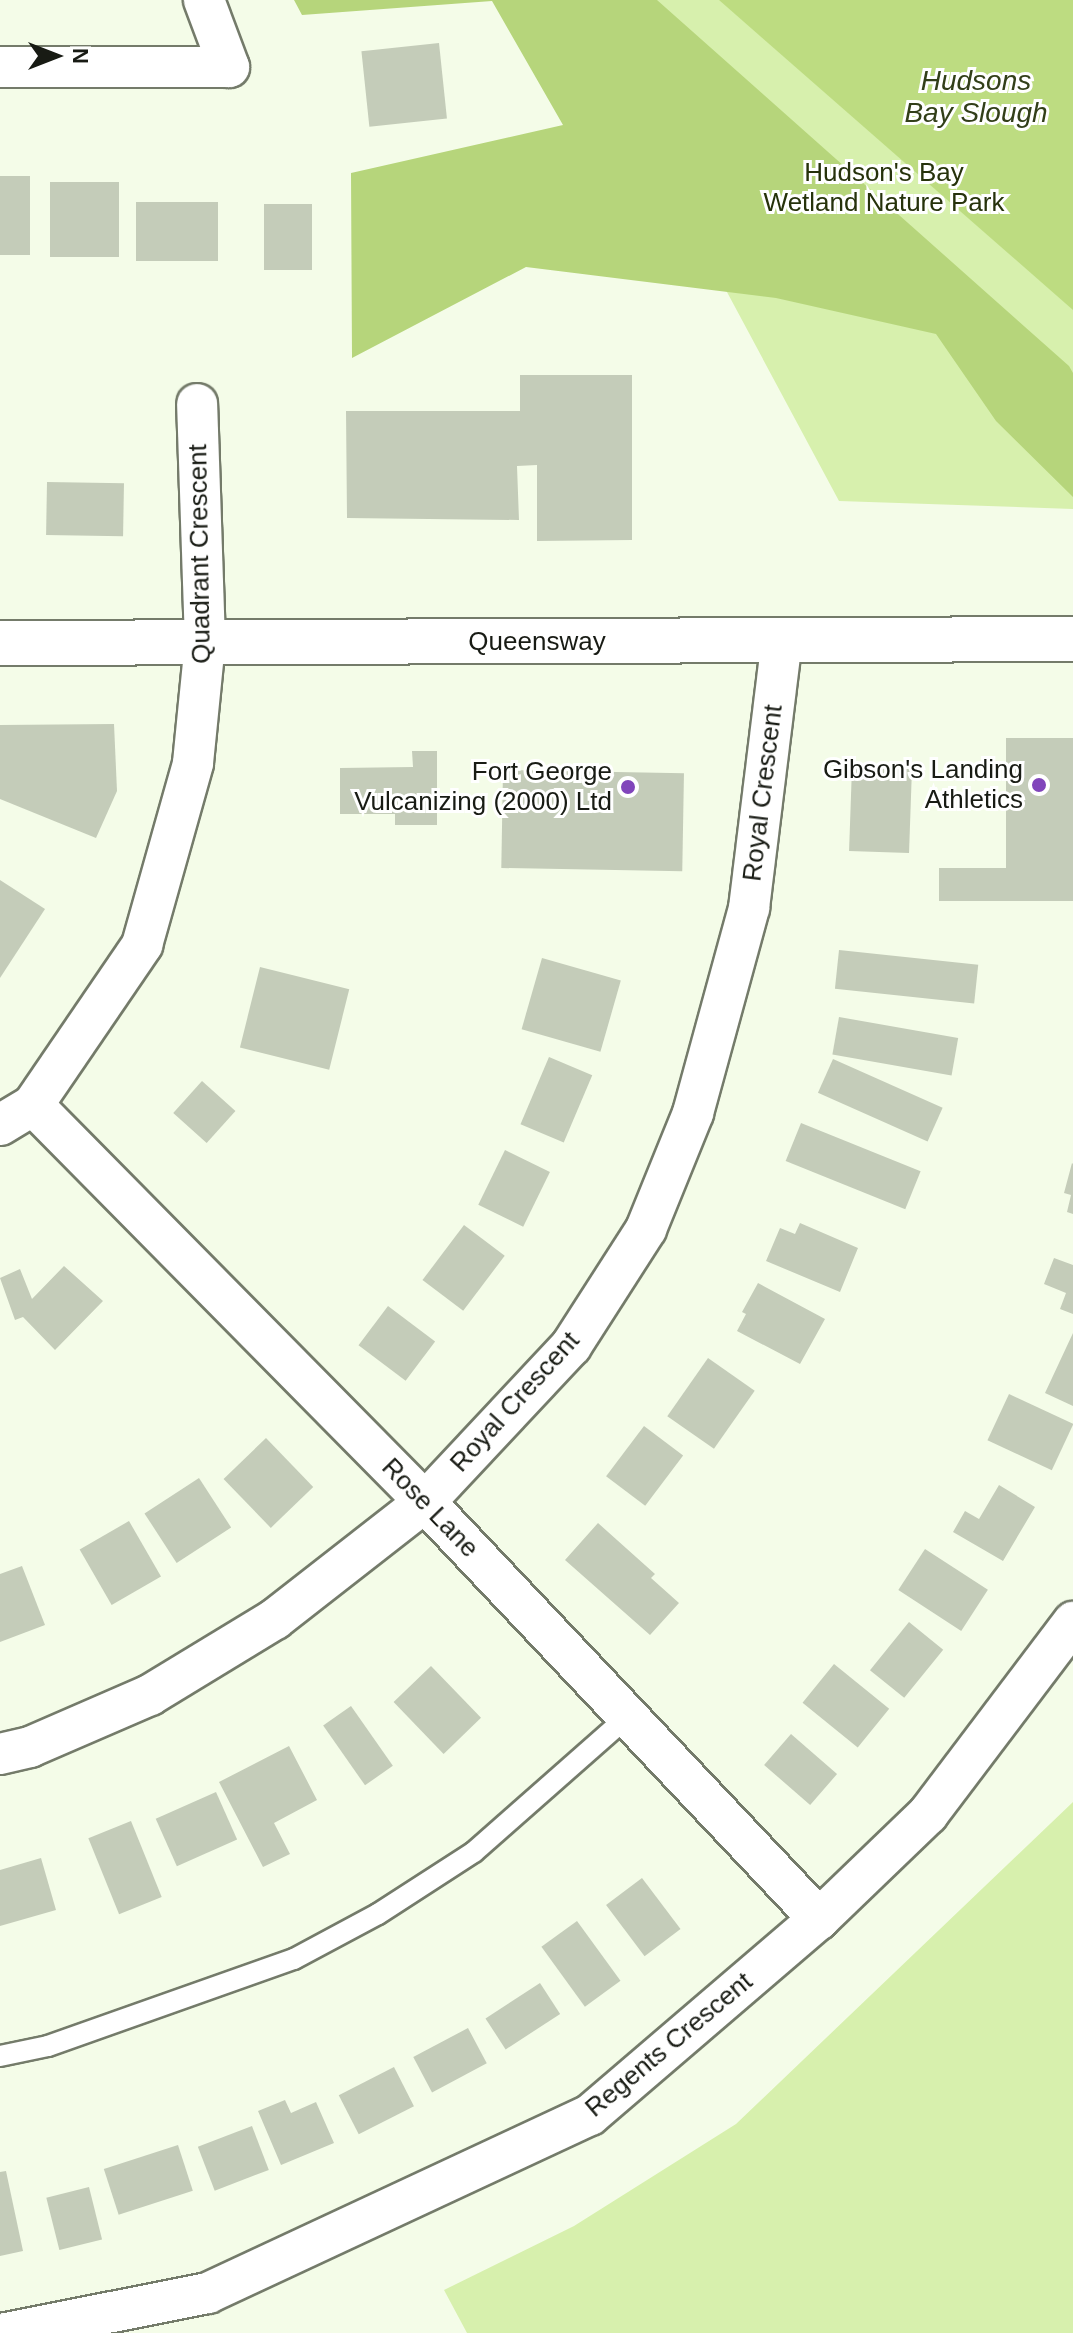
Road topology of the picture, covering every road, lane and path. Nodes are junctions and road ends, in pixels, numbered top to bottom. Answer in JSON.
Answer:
{"nodes":[{"id":1,"x":204,"y":0,"type":"edge"},
{"id":2,"x":0,"y":67,"type":"edge"},
{"id":3,"x":197,"y":404,"type":"dead end"},
{"id":4,"x":1073,"y":639,"type":"edge"},
{"id":5,"x":782,"y":641,"type":"junction"},
{"id":6,"x":205,"y":642,"type":"junction"},
{"id":7,"x":0,"y":643,"type":"edge"},
{"id":8,"x":16,"y":1115,"type":"edge"},
{"id":9,"x":425,"y":1502,"type":"junction"},
{"id":10,"x":1073,"y":1622,"type":"edge"},
{"id":11,"x":628,"y":1716,"type":"junction"},
{"id":12,"x":0,"y":1754,"type":"edge"},
{"id":13,"x":819,"y":1919,"type":"junction"},
{"id":14,"x":0,"y":2056,"type":"edge"},
{"id":15,"x":6,"y":2333,"type":"edge"}],
"edges":[{"from":1,"to":2,"type":"street"},
{"from":3,"to":6,"type":"street","name":"Quadrant Crescent"},
{"from":4,"to":5,"type":"main road","name":"Queensway"},
{"from":5,"to":6,"type":"main road","name":"Queensway"},
{"from":5,"to":9,"type":"street","name":"Royal Crescent"},
{"from":6,"to":7,"type":"main road","name":"Queensway"},
{"from":6,"to":8,"type":"street","name":"Quadrant Crescent"},
{"from":8,"to":9,"type":"street","name":"Rose Lane"},
{"from":9,"to":11,"type":"street","name":"Rose Lane"},
{"from":9,"to":12,"type":"street","name":"Royal Crescent"},
{"from":10,"to":13,"type":"street","name":"Regents Crescent"},
{"from":11,"to":13,"type":"street","name":"Rose Lane"},
{"from":11,"to":14,"type":"lane"},
{"from":13,"to":15,"type":"street","name":"Regents Crescent"}]}
